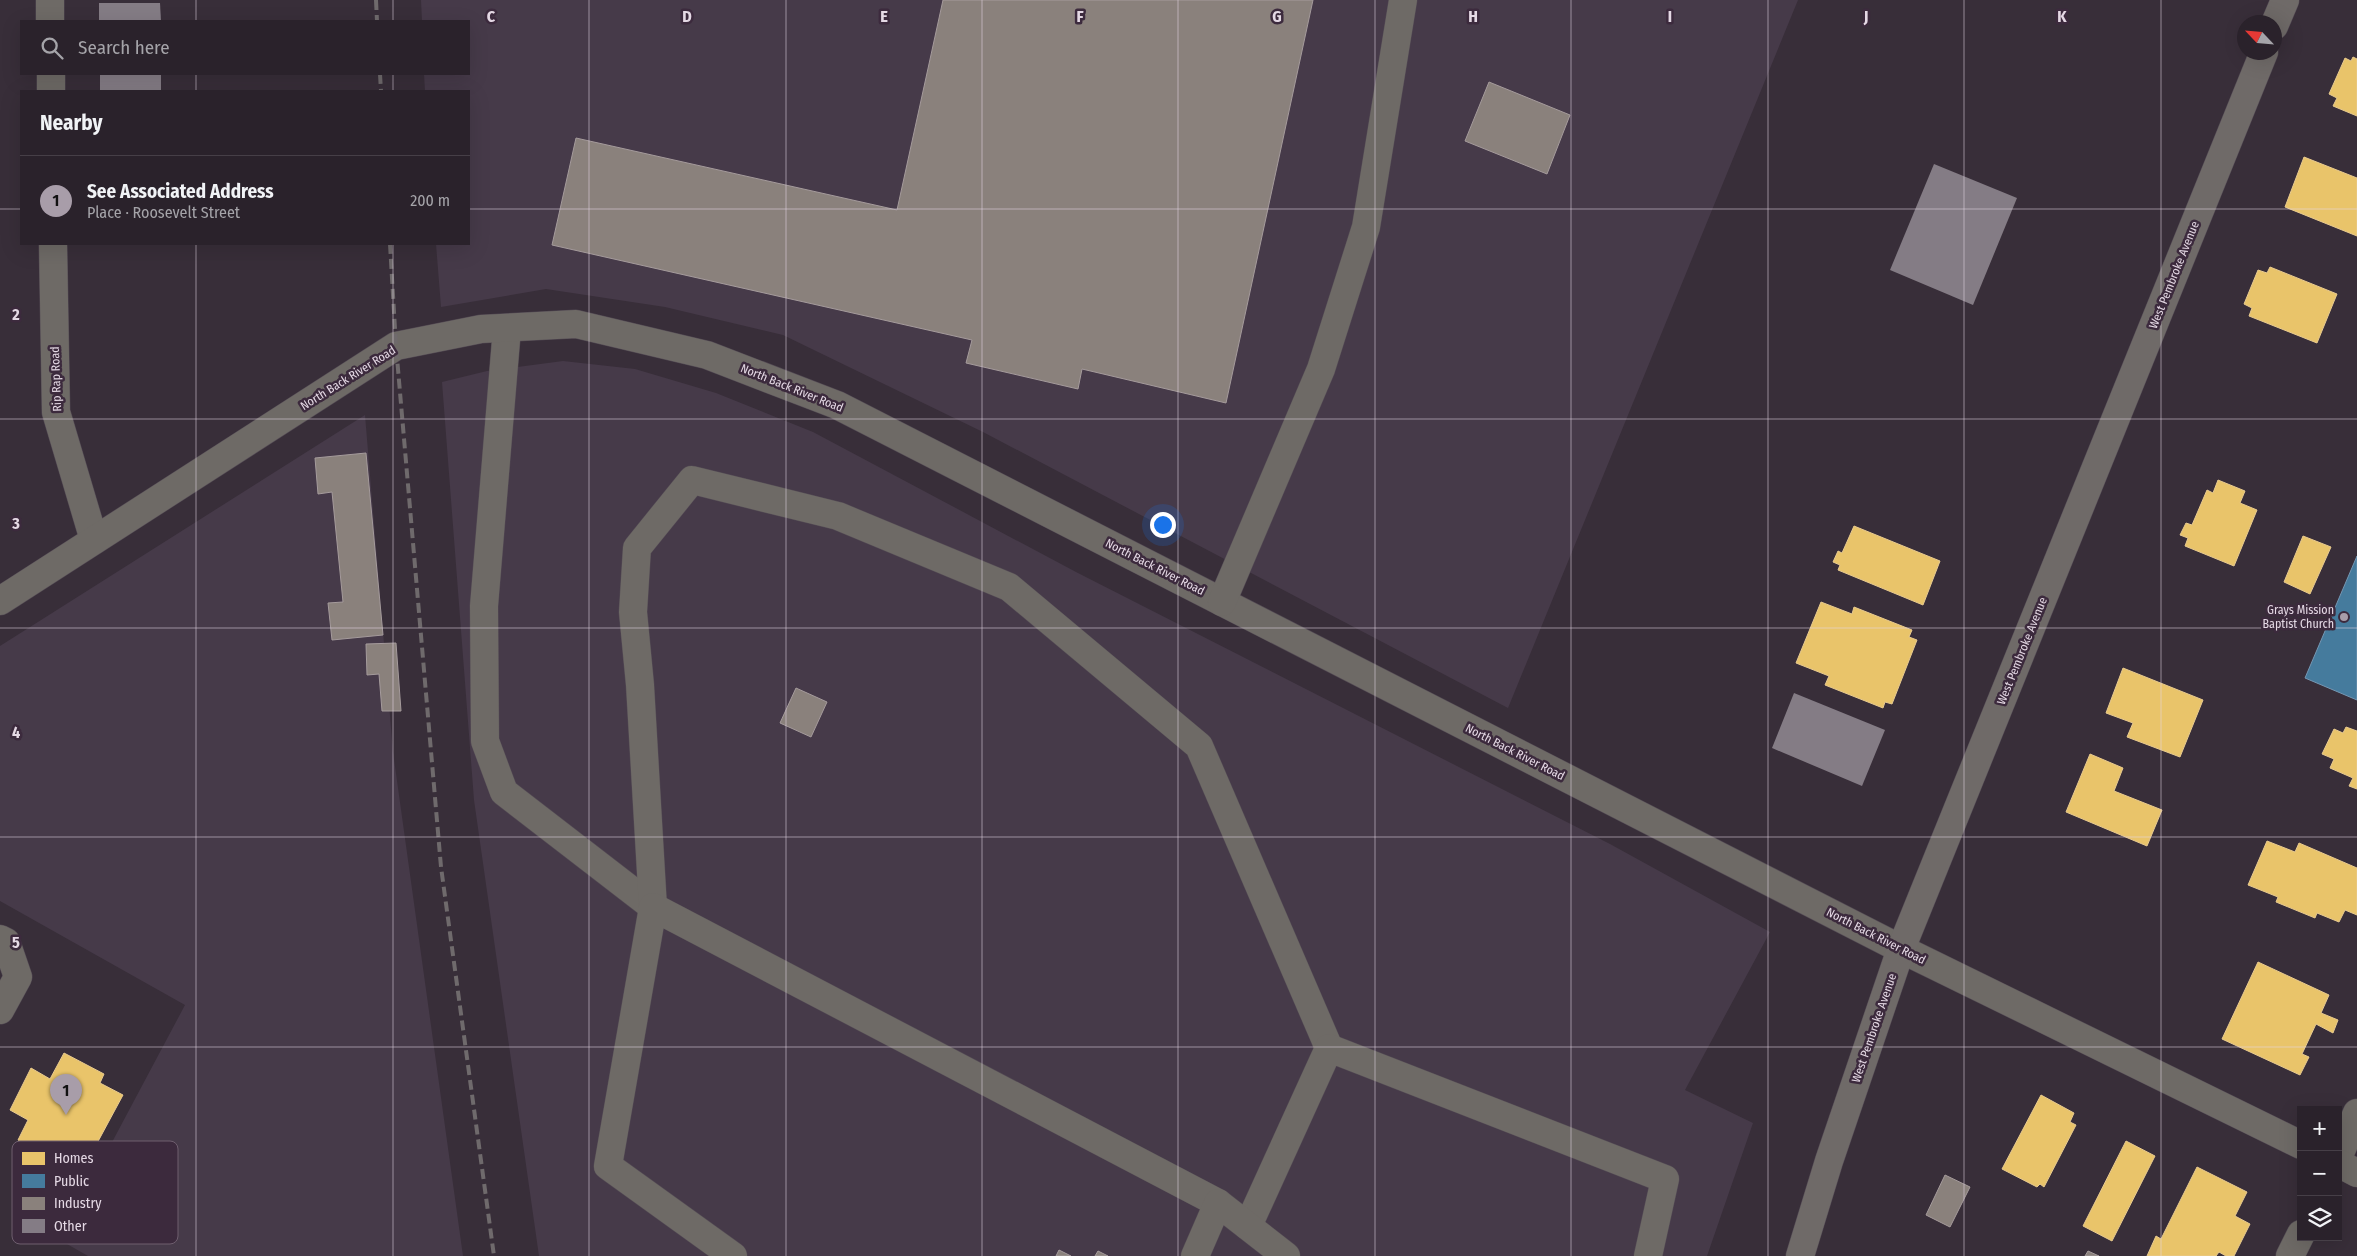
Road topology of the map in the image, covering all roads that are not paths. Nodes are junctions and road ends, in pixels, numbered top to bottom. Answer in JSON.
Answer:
{"nodes":[{"id":1,"x":50,"y":0,"type":"edge"},
{"id":2,"x":1403,"y":0,"type":"edge"},
{"id":3,"x":2285,"y":0,"type":"edge"},
{"id":4,"x":2279,"y":15,"type":"edge"},
{"id":5,"x":50,"y":20,"type":"edge"},
{"id":6,"x":2261,"y":60,"type":"edge"},
{"id":7,"x":51,"y":75,"type":"edge"},
{"id":8,"x":51,"y":90,"type":"edge"},
{"id":9,"x":53,"y":245,"type":"edge"},
{"id":10,"x":507,"y":328,"type":"junction"},
{"id":11,"x":94,"y":540,"type":"junction"},
{"id":12,"x":0,"y":601,"type":"edge"},
{"id":13,"x":1222,"y":602,"type":"junction"},
{"id":14,"x":653,"y":907,"type":"junction"},
{"id":15,"x":0,"y":939,"type":"edge"},
{"id":16,"x":1901,"y":948,"type":"junction"},
{"id":17,"x":0,"y":1010,"type":"edge"},
{"id":18,"x":1330,"y":1048,"type":"junction"},
{"id":19,"x":2357,"y":1114,"type":"edge"},
{"id":20,"x":2297,"y":1143,"type":"edge"},
{"id":21,"x":2341,"y":1151,"type":"edge"},
{"id":22,"x":2342,"y":1165,"type":"edge"},
{"id":23,"x":2357,"y":1173,"type":"edge"},
{"id":24,"x":1218,"y":1203,"type":"junction"},
{"id":25,"x":1248,"y":1226,"type":"junction"},
{"id":26,"x":2298,"y":1241,"type":"edge"},
{"id":27,"x":733,"y":1256,"type":"edge"},
{"id":28,"x":1195,"y":1256,"type":"edge"},
{"id":29,"x":1286,"y":1256,"type":"edge"},
{"id":30,"x":1648,"y":1256,"type":"edge"},
{"id":31,"x":1800,"y":1256,"type":"edge"},
{"id":32,"x":2290,"y":1256,"type":"edge"}],
"edges":[{"from":1,"to":5,"type":"street"},
{"from":2,"to":13,"type":"street"},
{"from":3,"to":4,"type":"main road"},
{"from":6,"to":16,"type":"main road","name":"West Pembroke Avenue"},
{"from":7,"to":8,"type":"street"},
{"from":9,"to":11,"type":"street","name":"Rip Rap Road"},
{"from":10,"to":11,"type":"street","name":"North Back River Road"},
{"from":10,"to":13,"type":"street","name":"North Back River Road"},
{"from":10,"to":14,"type":"street"},
{"from":11,"to":12,"type":"street","name":"North Back River Road"},
{"from":13,"to":16,"type":"street","name":"North Back River Road"},
{"from":14,"to":18,"type":"street"},
{"from":14,"to":24,"type":"street"},
{"from":14,"to":27,"type":"street"},
{"from":15,"to":17,"type":"street"},
{"from":16,"to":20,"type":"street","name":"North Back River Road"},
{"from":16,"to":31,"type":"main road","name":"West Pembroke Avenue"},
{"from":18,"to":25,"type":"street"},
{"from":18,"to":30,"type":"street"},
{"from":19,"to":21,"type":"street"},
{"from":22,"to":23,"type":"street"},
{"from":24,"to":25,"type":"street"},
{"from":24,"to":28,"type":"street"},
{"from":25,"to":29,"type":"street"},
{"from":26,"to":32,"type":"street"}]}
